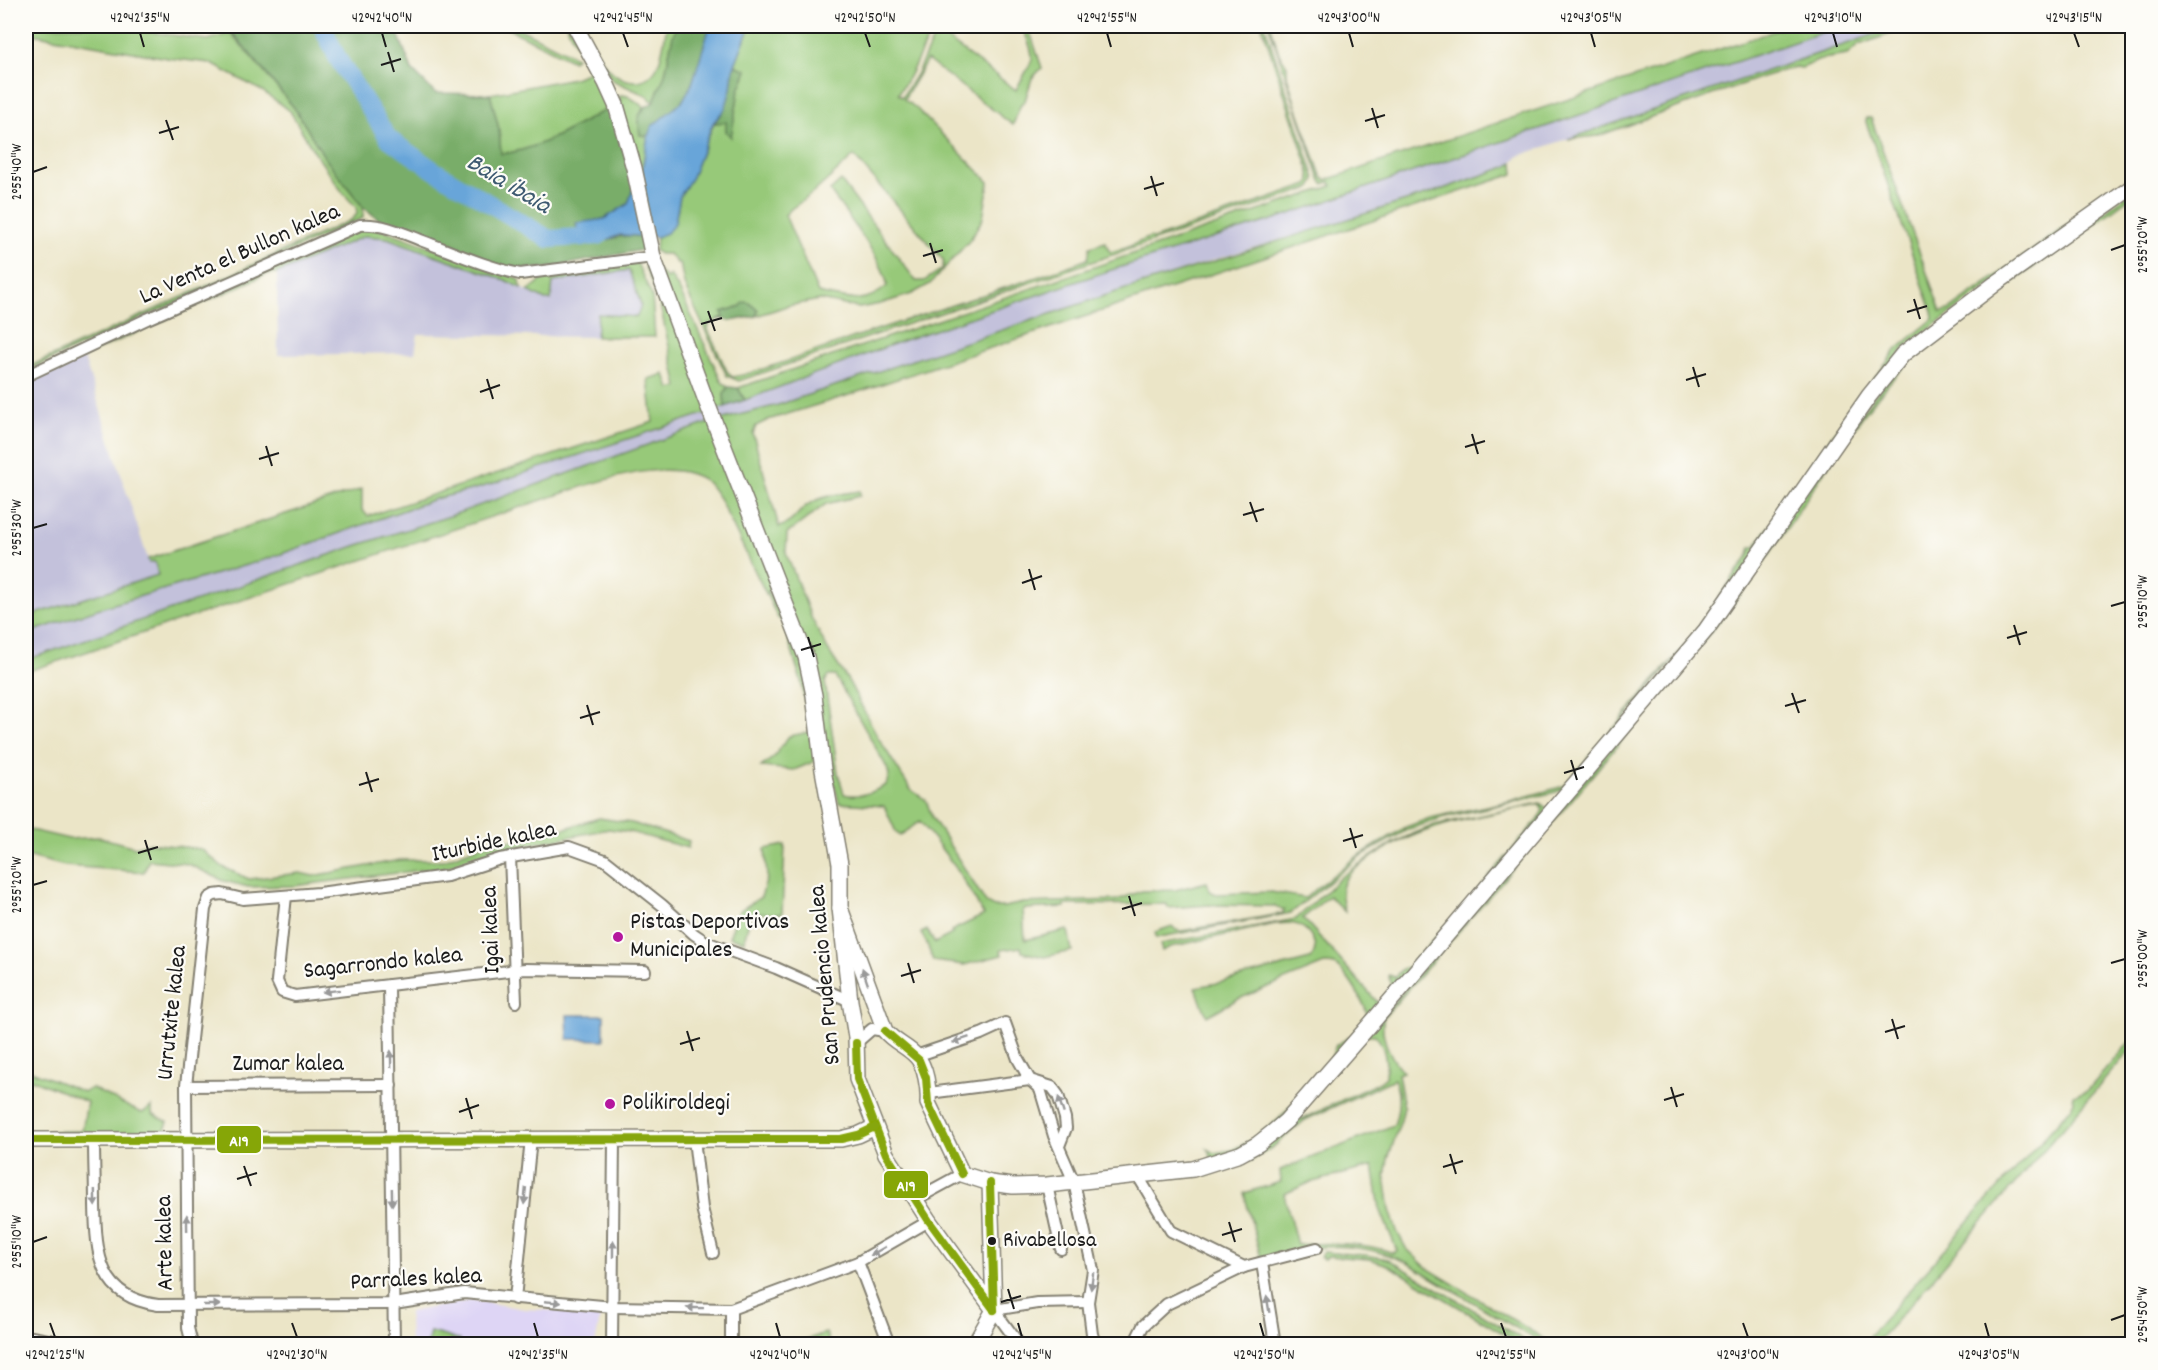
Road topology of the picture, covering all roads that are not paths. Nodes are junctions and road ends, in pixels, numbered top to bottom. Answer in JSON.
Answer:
{"nodes":[{"id":1,"x":575,"y":26,"type":"edge"},
{"id":2,"x":2133,"y":186,"type":"edge"},
{"id":3,"x":653,"y":257,"type":"junction"},
{"id":4,"x":26,"y":376,"type":"edge"},
{"id":5,"x":510,"y":857,"type":"junction"},
{"id":6,"x":214,"y":895,"type":"joint"},
{"id":7,"x":286,"y":896,"type":"junction"},
{"id":8,"x":840,"y":908,"type":"junction"},
{"id":9,"x":515,"y":970,"type":"junction"},
{"id":10,"x":645,"y":971,"type":"dead end"},
{"id":11,"x":389,"y":985,"type":"junction"},
{"id":12,"x":850,"y":1001,"type":"junction"},
{"id":13,"x":516,"y":1002,"type":"dead end"},
{"id":14,"x":885,"y":1031,"type":"junction"},
{"id":15,"x":856,"y":1043,"type":"junction"},
{"id":16,"x":916,"y":1056,"type":"junction"},
{"id":17,"x":1030,"y":1080,"type":"junction"},
{"id":18,"x":391,"y":1085,"type":"junction"},
{"id":19,"x":186,"y":1086,"type":"junction"},
{"id":20,"x":928,"y":1093,"type":"junction"},
{"id":21,"x":875,"y":1127,"type":"junction"},
{"id":22,"x":531,"y":1138,"type":"junction"},
{"id":23,"x":392,"y":1139,"type":"junction"},
{"id":24,"x":614,"y":1139,"type":"junction"},
{"id":25,"x":694,"y":1139,"type":"junction"},
{"id":26,"x":26,"y":1140,"type":"edge"},
{"id":27,"x":94,"y":1140,"type":"junction"},
{"id":28,"x":185,"y":1140,"type":"junction"},
{"id":29,"x":1059,"y":1146,"type":"junction"},
{"id":30,"x":962,"y":1174,"type":"junction"},
{"id":31,"x":1138,"y":1176,"type":"junction"},
{"id":32,"x":1074,"y":1182,"type":"junction"},
{"id":33,"x":990,"y":1183,"type":"junction"},
{"id":34,"x":1047,"y":1185,"type":"junction"},
{"id":35,"x":916,"y":1199,"type":"junction"},
{"id":36,"x":929,"y":1221,"type":"junction"},
{"id":37,"x":1317,"y":1248,"type":"dead end"},
{"id":38,"x":1061,"y":1249,"type":"dead end"},
{"id":39,"x":713,"y":1253,"type":"dead end"},
{"id":40,"x":858,"y":1262,"type":"junction"},
{"id":41,"x":1262,"y":1263,"type":"junction"},
{"id":42,"x":1244,"y":1267,"type":"junction"},
{"id":43,"x":515,"y":1299,"type":"junction"},
{"id":44,"x":1088,"y":1302,"type":"junction"},
{"id":45,"x":394,"y":1304,"type":"junction"},
{"id":46,"x":188,"y":1305,"type":"junction"},
{"id":47,"x":613,"y":1307,"type":"junction"},
{"id":48,"x":731,"y":1309,"type":"junction"},
{"id":49,"x":994,"y":1310,"type":"junction"},
{"id":50,"x":26,"y":1336,"type":"edge"},
{"id":51,"x":70,"y":1344,"type":"edge"},
{"id":52,"x":192,"y":1344,"type":"edge"},
{"id":53,"x":394,"y":1344,"type":"edge"},
{"id":54,"x":612,"y":1344,"type":"edge"},
{"id":55,"x":731,"y":1344,"type":"edge"},
{"id":56,"x":889,"y":1344,"type":"edge"},
{"id":57,"x":975,"y":1344,"type":"edge"},
{"id":58,"x":1018,"y":1344,"type":"edge"},
{"id":59,"x":1095,"y":1344,"type":"edge"},
{"id":60,"x":1134,"y":1344,"type":"edge"},
{"id":61,"x":1275,"y":1344,"type":"edge"}],
"edges":[{"from":1,"to":3,"type":"street","name":"San Prudencio kalea"},
{"from":2,"to":31,"type":"street"},
{"from":3,"to":4,"type":"street","name":"La Venta el Bullon kalea"},
{"from":3,"to":8,"type":"street","name":"San Prudencio kalea"},
{"from":5,"to":7,"type":"street","name":"Iturbide kalea"},
{"from":5,"to":9,"type":"street","name":"Igai kalea"},
{"from":5,"to":12,"type":"street","name":"Iturbide kalea"},
{"from":6,"to":7,"type":"street","name":"Iturbide kalea"},
{"from":6,"to":19,"type":"street","name":"Urrutxite kalea"},
{"from":11,"to":7,"type":"street","name":"Sagarrondo kalea","one_way":true},
{"from":8,"to":12,"type":"street","name":"San Prudencio kalea"},
{"from":14,"to":8,"type":"street","one_way":true},
{"from":9,"to":10,"type":"street","name":"Sagarrondo kalea"},
{"from":9,"to":11,"type":"street","name":"Sagarrondo kalea"},
{"from":9,"to":13,"type":"street","name":"Igai kalea"},
{"from":18,"to":11,"type":"street","one_way":true},
{"from":12,"to":15,"type":"street","name":"San Prudencio kalea"},
{"from":14,"to":15,"type":"street"},
{"from":14,"to":16,"type":"street"},
{"from":15,"to":21,"type":"street","name":"San Prudencio kalea"},
{"from":17,"to":16,"type":"street","one_way":true},
{"from":16,"to":20,"type":"street"},
{"from":17,"to":20,"type":"street"},
{"from":17,"to":29,"type":"street"},
{"from":29,"to":17,"type":"street","one_way":true},
{"from":18,"to":19,"type":"street","name":"Zumar kalea"},
{"from":18,"to":23,"type":"street"},
{"from":19,"to":28,"type":"street","name":"Urrutxite kalea"},
{"from":20,"to":30,"type":"street"},
{"from":21,"to":25,"type":"street"},
{"from":21,"to":35,"type":"street","name":"San Prudencio kalea"},
{"from":22,"to":23,"type":"street"},
{"from":22,"to":24,"type":"street"},
{"from":22,"to":43,"type":"street","one_way":true},
{"from":23,"to":28,"type":"street"},
{"from":23,"to":45,"type":"street","one_way":true},
{"from":24,"to":25,"type":"street"},
{"from":47,"to":24,"type":"street","one_way":true},
{"from":25,"to":39,"type":"street"},
{"from":26,"to":27,"type":"street"},
{"from":27,"to":28,"type":"street"},
{"from":27,"to":46,"type":"street","name":"Parrales kalea","one_way":true},
{"from":46,"to":28,"type":"street","name":"Arte kalea","one_way":true},
{"from":29,"to":32,"type":"street"},
{"from":30,"to":33,"type":"street"},
{"from":30,"to":35,"type":"street"},
{"from":31,"to":32,"type":"street"},
{"from":31,"to":42,"type":"street"},
{"from":32,"to":34,"type":"street"},
{"from":32,"to":44,"type":"street","one_way":true},
{"from":33,"to":34,"type":"street"},
{"from":33,"to":49,"type":"street"},
{"from":34,"to":38,"type":"street"},
{"from":35,"to":36,"type":"street","name":"San Prudencio kalea"},
{"from":36,"to":40,"type":"street","name":"Parrales kalea","one_way":true},
{"from":36,"to":49,"type":"street","name":"San Prudencio kalea"},
{"from":37,"to":41,"type":"street"},
{"from":40,"to":48,"type":"street","name":"Parrales kalea"},
{"from":40,"to":56,"type":"street"},
{"from":41,"to":42,"type":"street"},
{"from":61,"to":41,"type":"street","one_way":true},
{"from":42,"to":60,"type":"street"},
{"from":43,"to":45,"type":"street","name":"Parrales kalea"},
{"from":43,"to":47,"type":"street","name":"Parrales kalea","one_way":true},
{"from":44,"to":49,"type":"street"},
{"from":44,"to":59,"type":"street"},
{"from":46,"to":45,"type":"street","name":"Parrales kalea","one_way":true},
{"from":45,"to":53,"type":"street"},
{"from":46,"to":52,"type":"street","name":"Arte kalea"},
{"from":48,"to":47,"type":"street","name":"Parrales kalea","one_way":true},
{"from":47,"to":54,"type":"street"},
{"from":48,"to":55,"type":"street"},
{"from":49,"to":57,"type":"street"},
{"from":49,"to":58,"type":"street"},
{"from":50,"to":51,"type":"street"}]}
